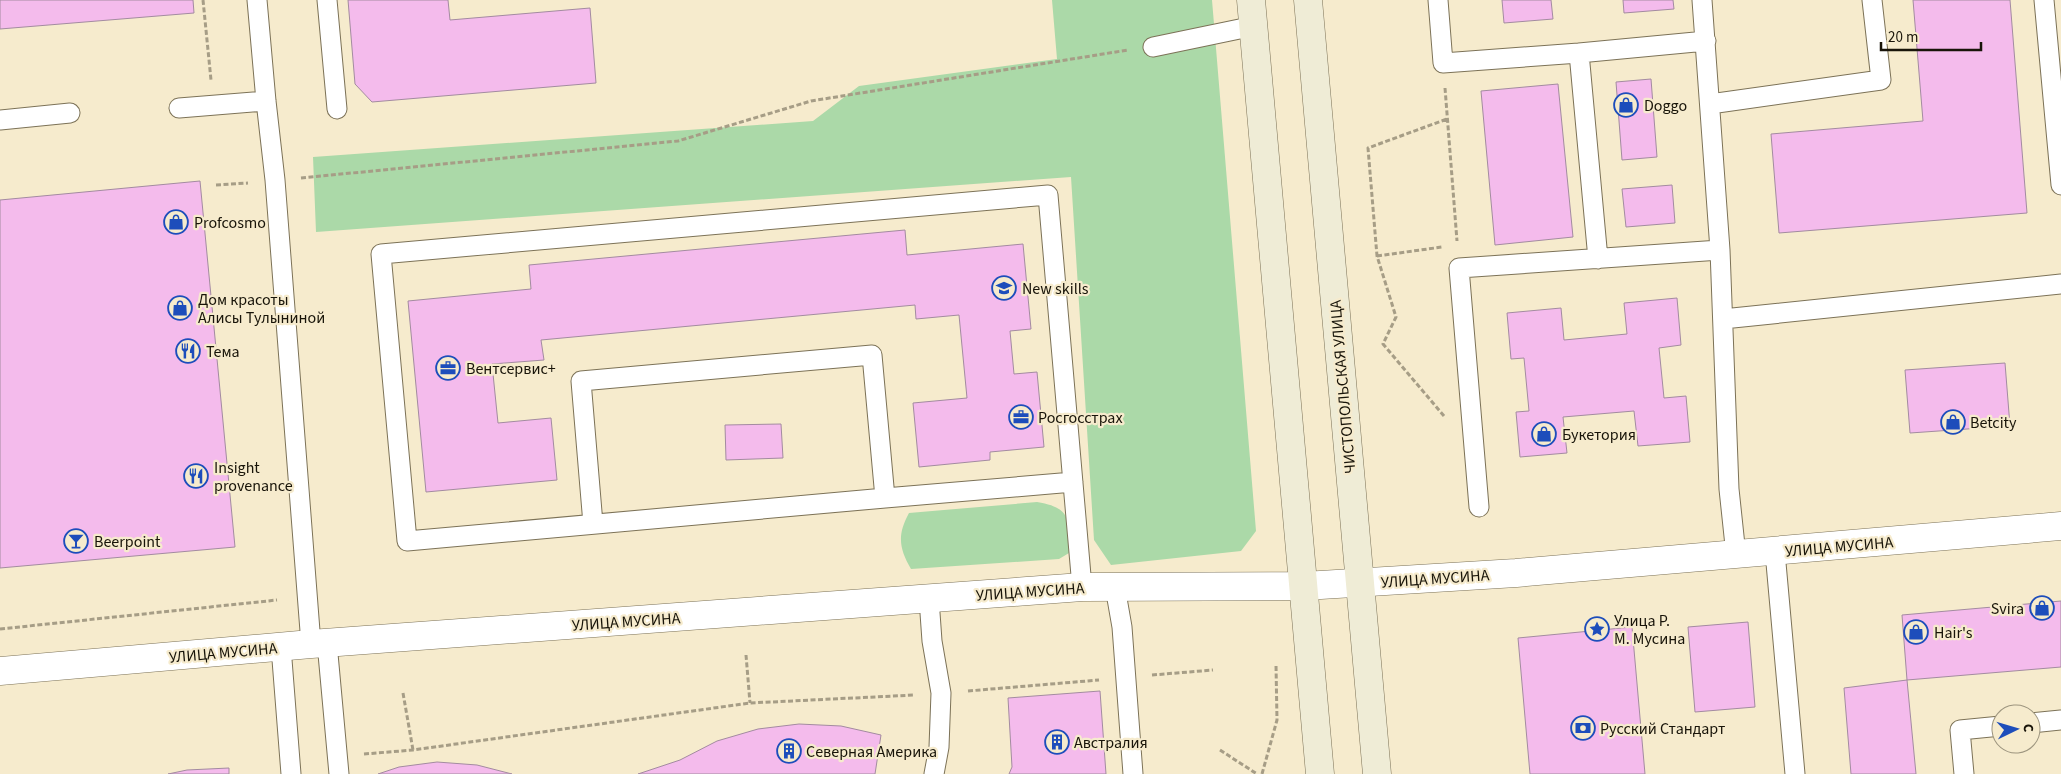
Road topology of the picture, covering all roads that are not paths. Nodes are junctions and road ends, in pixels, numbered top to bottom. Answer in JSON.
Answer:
{"nodes":[{"id":1,"x":257,"y":0,"type":"edge"},
{"id":2,"x":327,"y":0,"type":"edge"},
{"id":3,"x":1308,"y":0,"type":"edge"},
{"id":4,"x":1438,"y":0,"type":"edge"},
{"id":5,"x":1702,"y":0,"type":"edge"},
{"id":6,"x":1872,"y":0,"type":"edge"},
{"id":7,"x":2044,"y":0,"type":"edge"},
{"id":8,"x":1252,"y":13,"type":"edge"},
{"id":9,"x":2054,"y":28,"type":"edge"},
{"id":10,"x":1706,"y":41,"type":"junction"},
{"id":11,"x":1153,"y":47,"type":"road end"},
{"id":12,"x":1579,"y":53,"type":"junction"},
{"id":13,"x":266,"y":101,"type":"junction"},
{"id":14,"x":1710,"y":104,"type":"junction"},
{"id":15,"x":179,"y":108,"type":"dead end"},
{"id":16,"x":337,"y":109,"type":"dead end"},
{"id":17,"x":70,"y":113,"type":"dead end"},
{"id":18,"x":0,"y":120,"type":"edge"},
{"id":19,"x":2061,"y":185,"type":"edge"},
{"id":20,"x":1720,"y":250,"type":"junction"},
{"id":21,"x":1598,"y":259,"type":"junction"},
{"id":22,"x":2061,"y":284,"type":"edge"},
{"id":23,"x":1723,"y":319,"type":"junction"},
{"id":24,"x":1073,"y":482,"type":"junction"},
{"id":25,"x":885,"y":498,"type":"junction"},
{"id":26,"x":1478,"y":507,"type":"dead end"},
{"id":27,"x":593,"y":524,"type":"junction"},
{"id":28,"x":2061,"y":526,"type":"edge"},
{"id":29,"x":1775,"y":552,"type":"junction"},
{"id":30,"x":1736,"y":555,"type":"junction"},
{"id":31,"x":1360,"y":583,"type":"junction"},
{"id":32,"x":1304,"y":586,"type":"junction"},
{"id":33,"x":1082,"y":587,"type":"junction"},
{"id":34,"x":1115,"y":587,"type":"junction"},
{"id":35,"x":928,"y":598,"type":"junction"},
{"id":36,"x":319,"y":643,"type":"junction"},
{"id":37,"x":281,"y":647,"type":"junction"},
{"id":38,"x":0,"y":671,"type":"edge"},
{"id":39,"x":2061,"y":720,"type":"edge"},
{"id":40,"x":2041,"y":722,"type":"edge"},
{"id":41,"x":1991,"y":727,"type":"edge"},
{"id":42,"x":291,"y":774,"type":"edge"},
{"id":43,"x":338,"y":774,"type":"edge"},
{"id":44,"x":934,"y":774,"type":"edge"},
{"id":45,"x":1133,"y":774,"type":"edge"},
{"id":46,"x":1320,"y":774,"type":"edge"},
{"id":47,"x":1377,"y":774,"type":"edge"},
{"id":48,"x":1795,"y":774,"type":"edge"},
{"id":49,"x":1964,"y":774,"type":"edge"}],
"edges":[{"from":1,"to":13,"type":"lane"},
{"from":2,"to":16,"type":"lane"},
{"from":3,"to":31,"type":"main road","name":"ЧИСТОПОЛЬСКАЯ УЛИЦА"},
{"from":4,"to":12,"type":"lane"},
{"from":5,"to":10,"type":"lane"},
{"from":6,"to":14,"type":"lane"},
{"from":7,"to":9,"type":"lane"},
{"from":8,"to":11,"type":"lane"},
{"from":8,"to":32,"type":"main road"},
{"from":9,"to":19,"type":"lane"},
{"from":10,"to":12,"type":"lane"},
{"from":10,"to":14,"type":"lane"},
{"from":12,"to":21,"type":"lane"},
{"from":13,"to":15,"type":"lane"},
{"from":13,"to":36,"type":"lane"},
{"from":14,"to":20,"type":"lane"},
{"from":17,"to":18,"type":"lane"},
{"from":20,"to":21,"type":"lane"},
{"from":20,"to":23,"type":"lane"},
{"from":21,"to":26,"type":"lane"},
{"from":22,"to":23,"type":"lane"},
{"from":23,"to":30,"type":"lane"},
{"from":24,"to":25,"type":"lane"},
{"from":24,"to":27,"type":"lane"},
{"from":24,"to":33,"type":"lane"},
{"from":25,"to":27,"type":"lane"},
{"from":25,"to":27,"type":"lane"},
{"from":28,"to":29,"type":"street","name":"УЛИЦА МУСИНА"},
{"from":29,"to":30,"type":"street","name":"УЛИЦА МУСИНА"},
{"from":29,"to":48,"type":"lane"},
{"from":30,"to":31,"type":"street","name":"УЛИЦА МУСИНА"},
{"from":31,"to":32,"type":"street","name":"УЛИЦА МУСИНА"},
{"from":31,"to":47,"type":"main road","name":"ЧИСТОПОЛЬСКАЯ УЛИЦА"},
{"from":32,"to":34,"type":"street","name":"УЛИЦА МУСИНА"},
{"from":32,"to":46,"type":"main road"},
{"from":33,"to":34,"type":"street","name":"УЛИЦА МУСИНА"},
{"from":33,"to":35,"type":"street","name":"УЛИЦА МУСИНА"},
{"from":34,"to":45,"type":"lane"},
{"from":35,"to":36,"type":"street","name":"УЛИЦА МУСИНА"},
{"from":35,"to":44,"type":"lane"},
{"from":36,"to":37,"type":"street","name":"УЛИЦА МУСИНА"},
{"from":36,"to":43,"type":"lane"},
{"from":37,"to":38,"type":"street","name":"УЛИЦА МУСИНА"},
{"from":37,"to":42,"type":"lane"},
{"from":39,"to":40,"type":"lane"},
{"from":41,"to":49,"type":"lane"}]}
